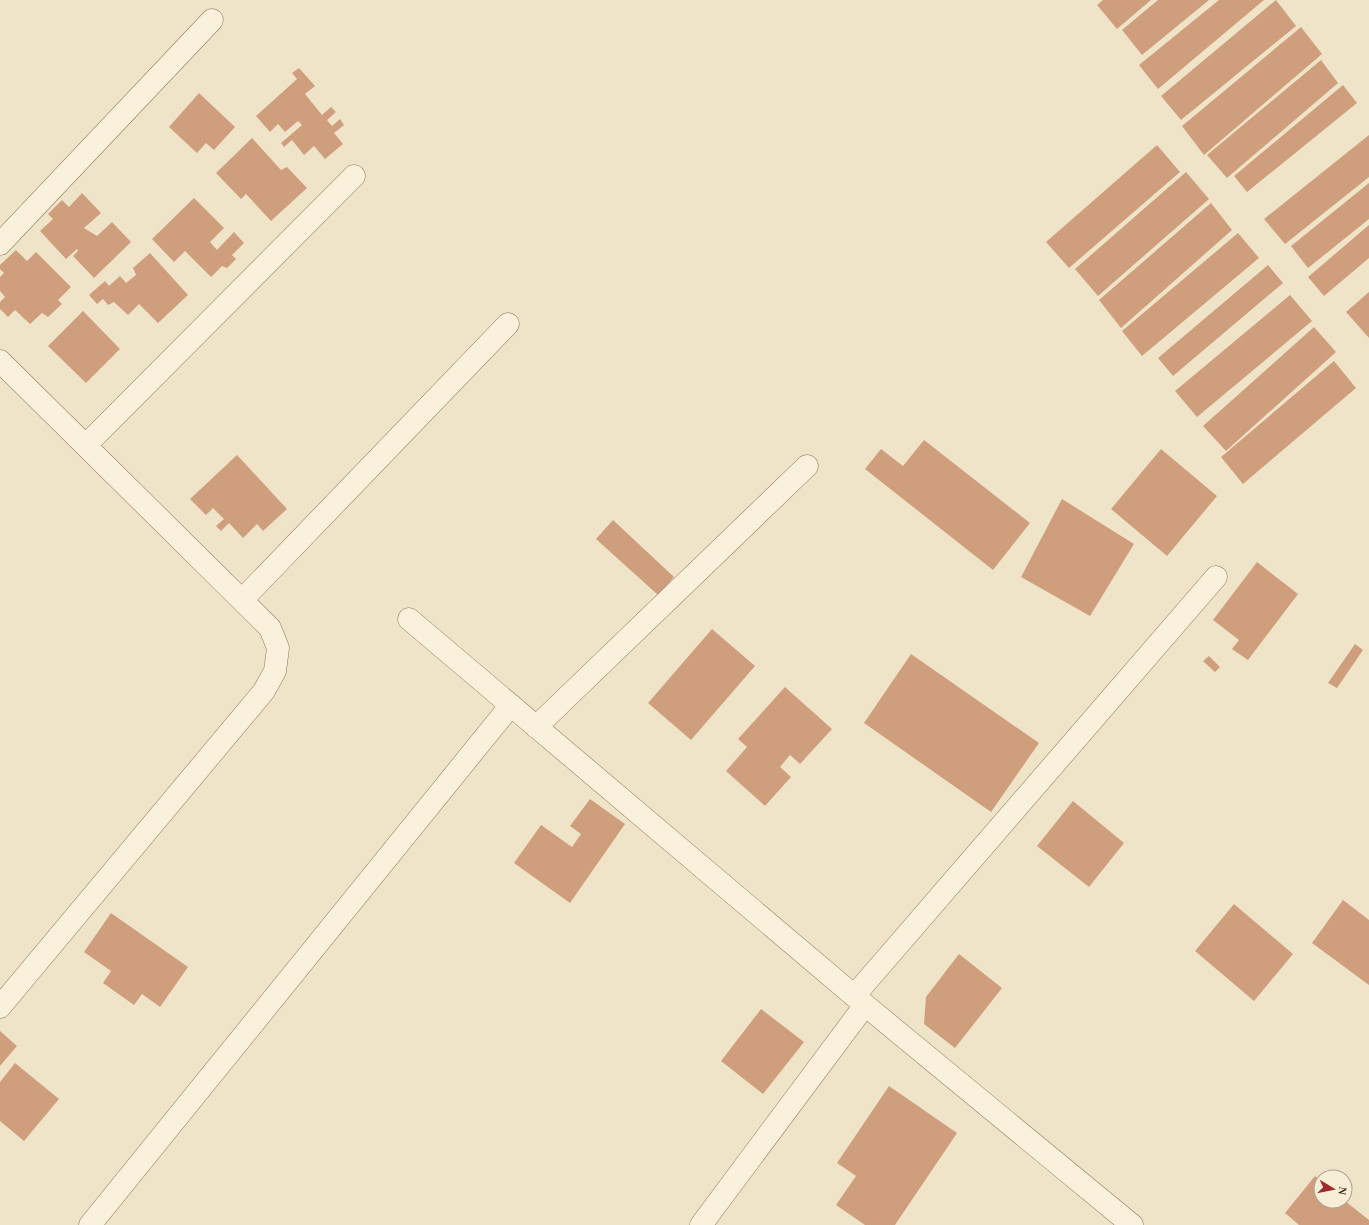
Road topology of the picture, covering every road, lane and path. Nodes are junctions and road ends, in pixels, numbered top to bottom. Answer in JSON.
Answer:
{"nodes":[{"id":1,"x":212,"y":20,"type":"dead end"},
{"id":2,"x":354,"y":176,"type":"dead end"},
{"id":3,"x":0,"y":244,"type":"edge"},
{"id":4,"x":508,"y":324,"type":"dead end"},
{"id":5,"x":0,"y":361,"type":"edge"},
{"id":6,"x":86,"y":446,"type":"junction"},
{"id":7,"x":807,"y":466,"type":"dead end"},
{"id":8,"x":1216,"y":577,"type":"dead end"},
{"id":9,"x":242,"y":600,"type":"junction"},
{"id":10,"x":409,"y":619,"type":"dead end"},
{"id":11,"x":511,"y":705,"type":"junction"},
{"id":12,"x":536,"y":726,"type":"junction"},
{"id":13,"x":860,"y":1001,"type":"junction"},
{"id":14,"x":0,"y":1007,"type":"edge"},
{"id":15,"x":90,"y":1225,"type":"edge"},
{"id":16,"x":701,"y":1225,"type":"edge"},
{"id":17,"x":1132,"y":1225,"type":"edge"}],
"edges":[{"from":1,"to":3,"type":"street"},
{"from":2,"to":6,"type":"street"},
{"from":4,"to":9,"type":"street"},
{"from":5,"to":6,"type":"street"},
{"from":6,"to":9,"type":"street"},
{"from":7,"to":12,"type":"street"},
{"from":8,"to":13,"type":"street"},
{"from":9,"to":14,"type":"street"},
{"from":10,"to":11,"type":"street"},
{"from":11,"to":12,"type":"street"},
{"from":11,"to":15,"type":"street"},
{"from":12,"to":13,"type":"street"},
{"from":13,"to":16,"type":"street"},
{"from":13,"to":17,"type":"street"}]}
